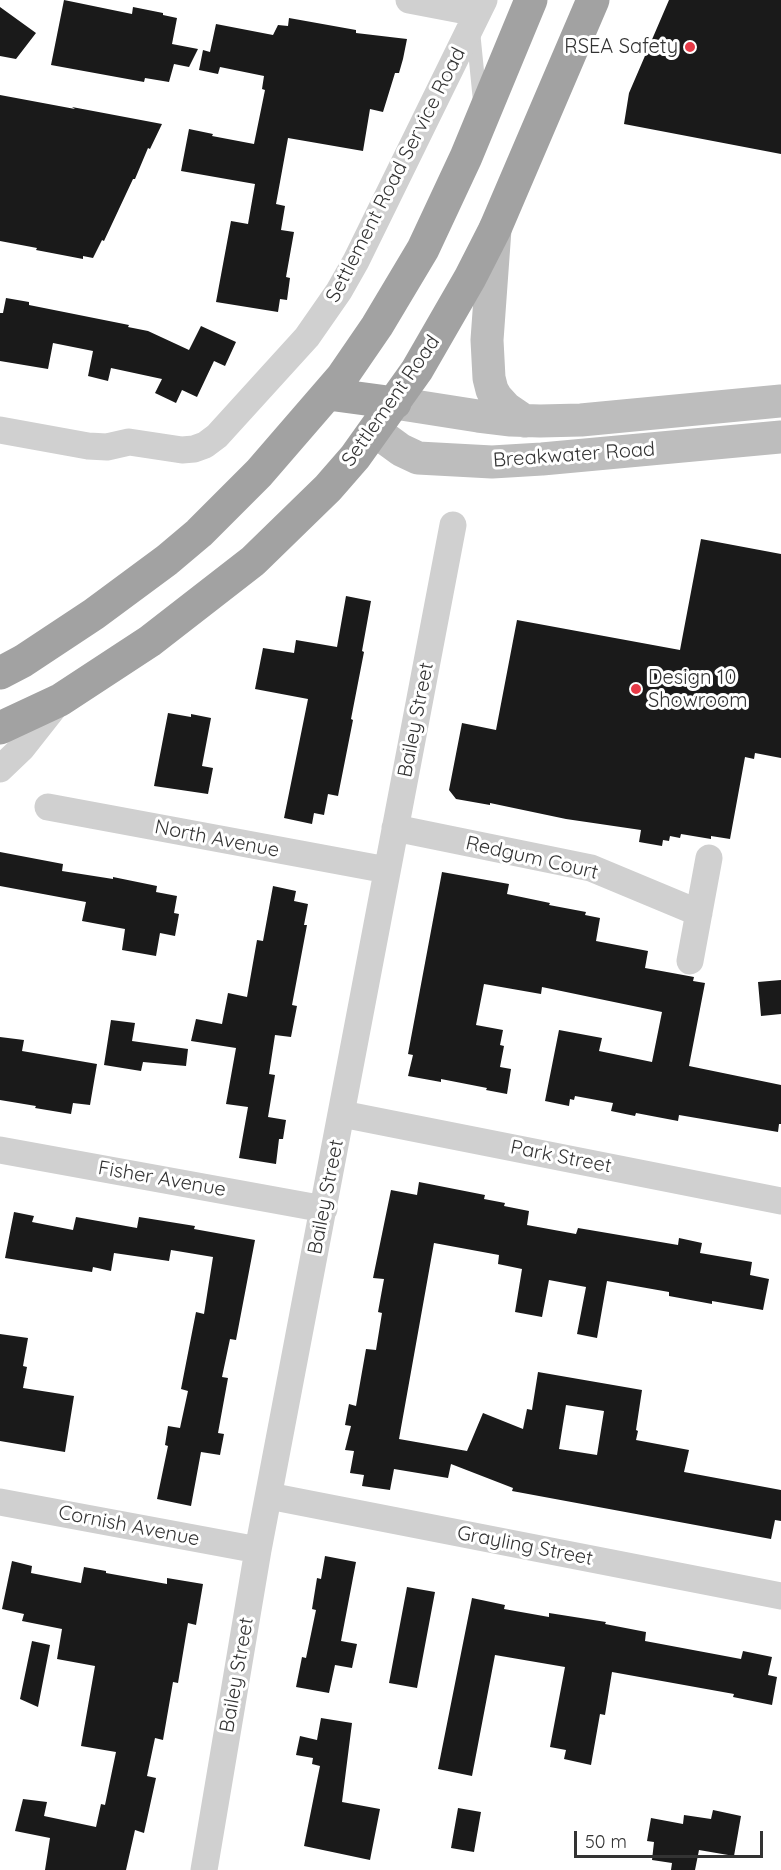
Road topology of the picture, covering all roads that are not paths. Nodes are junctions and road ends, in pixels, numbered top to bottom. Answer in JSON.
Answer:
{"nodes":[{"id":1,"x":409,"y":0,"type":"edge"},
{"id":2,"x":531,"y":0,"type":"edge"},
{"id":3,"x":593,"y":0,"type":"edge"},
{"id":4,"x":478,"y":13,"type":"edge"},
{"id":5,"x":481,"y":121,"type":"junction"},
{"id":6,"x":495,"y":228,"type":"junction"},
{"id":7,"x":328,"y":393,"type":"junction"},
{"id":8,"x":772,"y":402,"type":"edge"},
{"id":9,"x":395,"y":403,"type":"junction"},
{"id":10,"x":525,"y":421,"type":"junction"},
{"id":11,"x":0,"y":430,"type":"edge"},
{"id":12,"x":375,"y":431,"type":"junction"},
{"id":13,"x":773,"y":438,"type":"edge"},
{"id":14,"x":453,"y":525,"type":"dead end"},
{"id":15,"x":0,"y":673,"type":"edge"},
{"id":16,"x":60,"y":700,"type":"junction"},
{"id":17,"x":0,"y":728,"type":"edge"},
{"id":18,"x":0,"y":769,"type":"edge"},
{"id":19,"x":48,"y":807,"type":"dead end"},
{"id":20,"x":395,"y":828,"type":"junction"},
{"id":21,"x":709,"y":858,"type":"dead end"},
{"id":22,"x":387,"y":870,"type":"junction"},
{"id":23,"x":699,"y":914,"type":"junction"},
{"id":24,"x":690,"y":961,"type":"dead end"},
{"id":25,"x":342,"y":1114,"type":"junction"},
{"id":26,"x":0,"y":1150,"type":"edge"},
{"id":27,"x":781,"y":1201,"type":"edge"},
{"id":28,"x":324,"y":1209,"type":"junction"},
{"id":29,"x":269,"y":1496,"type":"junction"},
{"id":30,"x":0,"y":1502,"type":"edge"},
{"id":31,"x":258,"y":1550,"type":"junction"},
{"id":32,"x":781,"y":1596,"type":"edge"},
{"id":33,"x":204,"y":1870,"type":"edge"}],
"edges":[{"from":1,"to":4,"type":"street"},
{"from":2,"to":5,"type":"highway"},
{"from":3,"to":6,"type":"highway","name":"Settlement Road"},
{"from":4,"to":5,"type":"lane"},
{"from":4,"to":11,"type":"street","name":"Settlement Road Service Road"},
{"from":5,"to":7,"type":"highway"},
{"from":6,"to":9,"type":"highway","name":"Settlement Road"},
{"from":6,"to":10,"type":"main road"},
{"from":7,"to":9,"type":"highway"},
{"from":7,"to":12,"type":"highway"},
{"from":7,"to":15,"type":"highway"},
{"from":8,"to":10,"type":"main road","name":"Breakwater Road"},
{"from":8,"to":13,"type":"main road"},
{"from":9,"to":10,"type":"main road","name":"Breakwater Road"},
{"from":9,"to":12,"type":"highway","name":"Settlement Road"},
{"from":12,"to":13,"type":"main road","name":"Breakwater Road"},
{"from":12,"to":16,"type":"highway","name":"Settlement Road"},
{"from":14,"to":20,"type":"street","name":"Bailey Street"},
{"from":16,"to":17,"type":"highway","name":"Settlement Road"},
{"from":16,"to":18,"type":"street","name":"Settlement Road"},
{"from":19,"to":22,"type":"street","name":"North Avenue"},
{"from":20,"to":22,"type":"street","name":"Bailey Street"},
{"from":20,"to":23,"type":"street","name":"Redgum Court"},
{"from":21,"to":23,"type":"street"},
{"from":22,"to":25,"type":"street","name":"Bailey Street"},
{"from":23,"to":24,"type":"street"},
{"from":25,"to":27,"type":"street","name":"Park Street"},
{"from":25,"to":28,"type":"street","name":"Bailey Street"},
{"from":26,"to":28,"type":"street","name":"Fisher Avenue"},
{"from":28,"to":29,"type":"street","name":"Bailey Street"},
{"from":29,"to":31,"type":"street","name":"Bailey Street"},
{"from":29,"to":32,"type":"street","name":"Grayling Street"},
{"from":30,"to":31,"type":"street","name":"Cornish Avenue"},
{"from":31,"to":33,"type":"street","name":"Bailey Street"}]}
